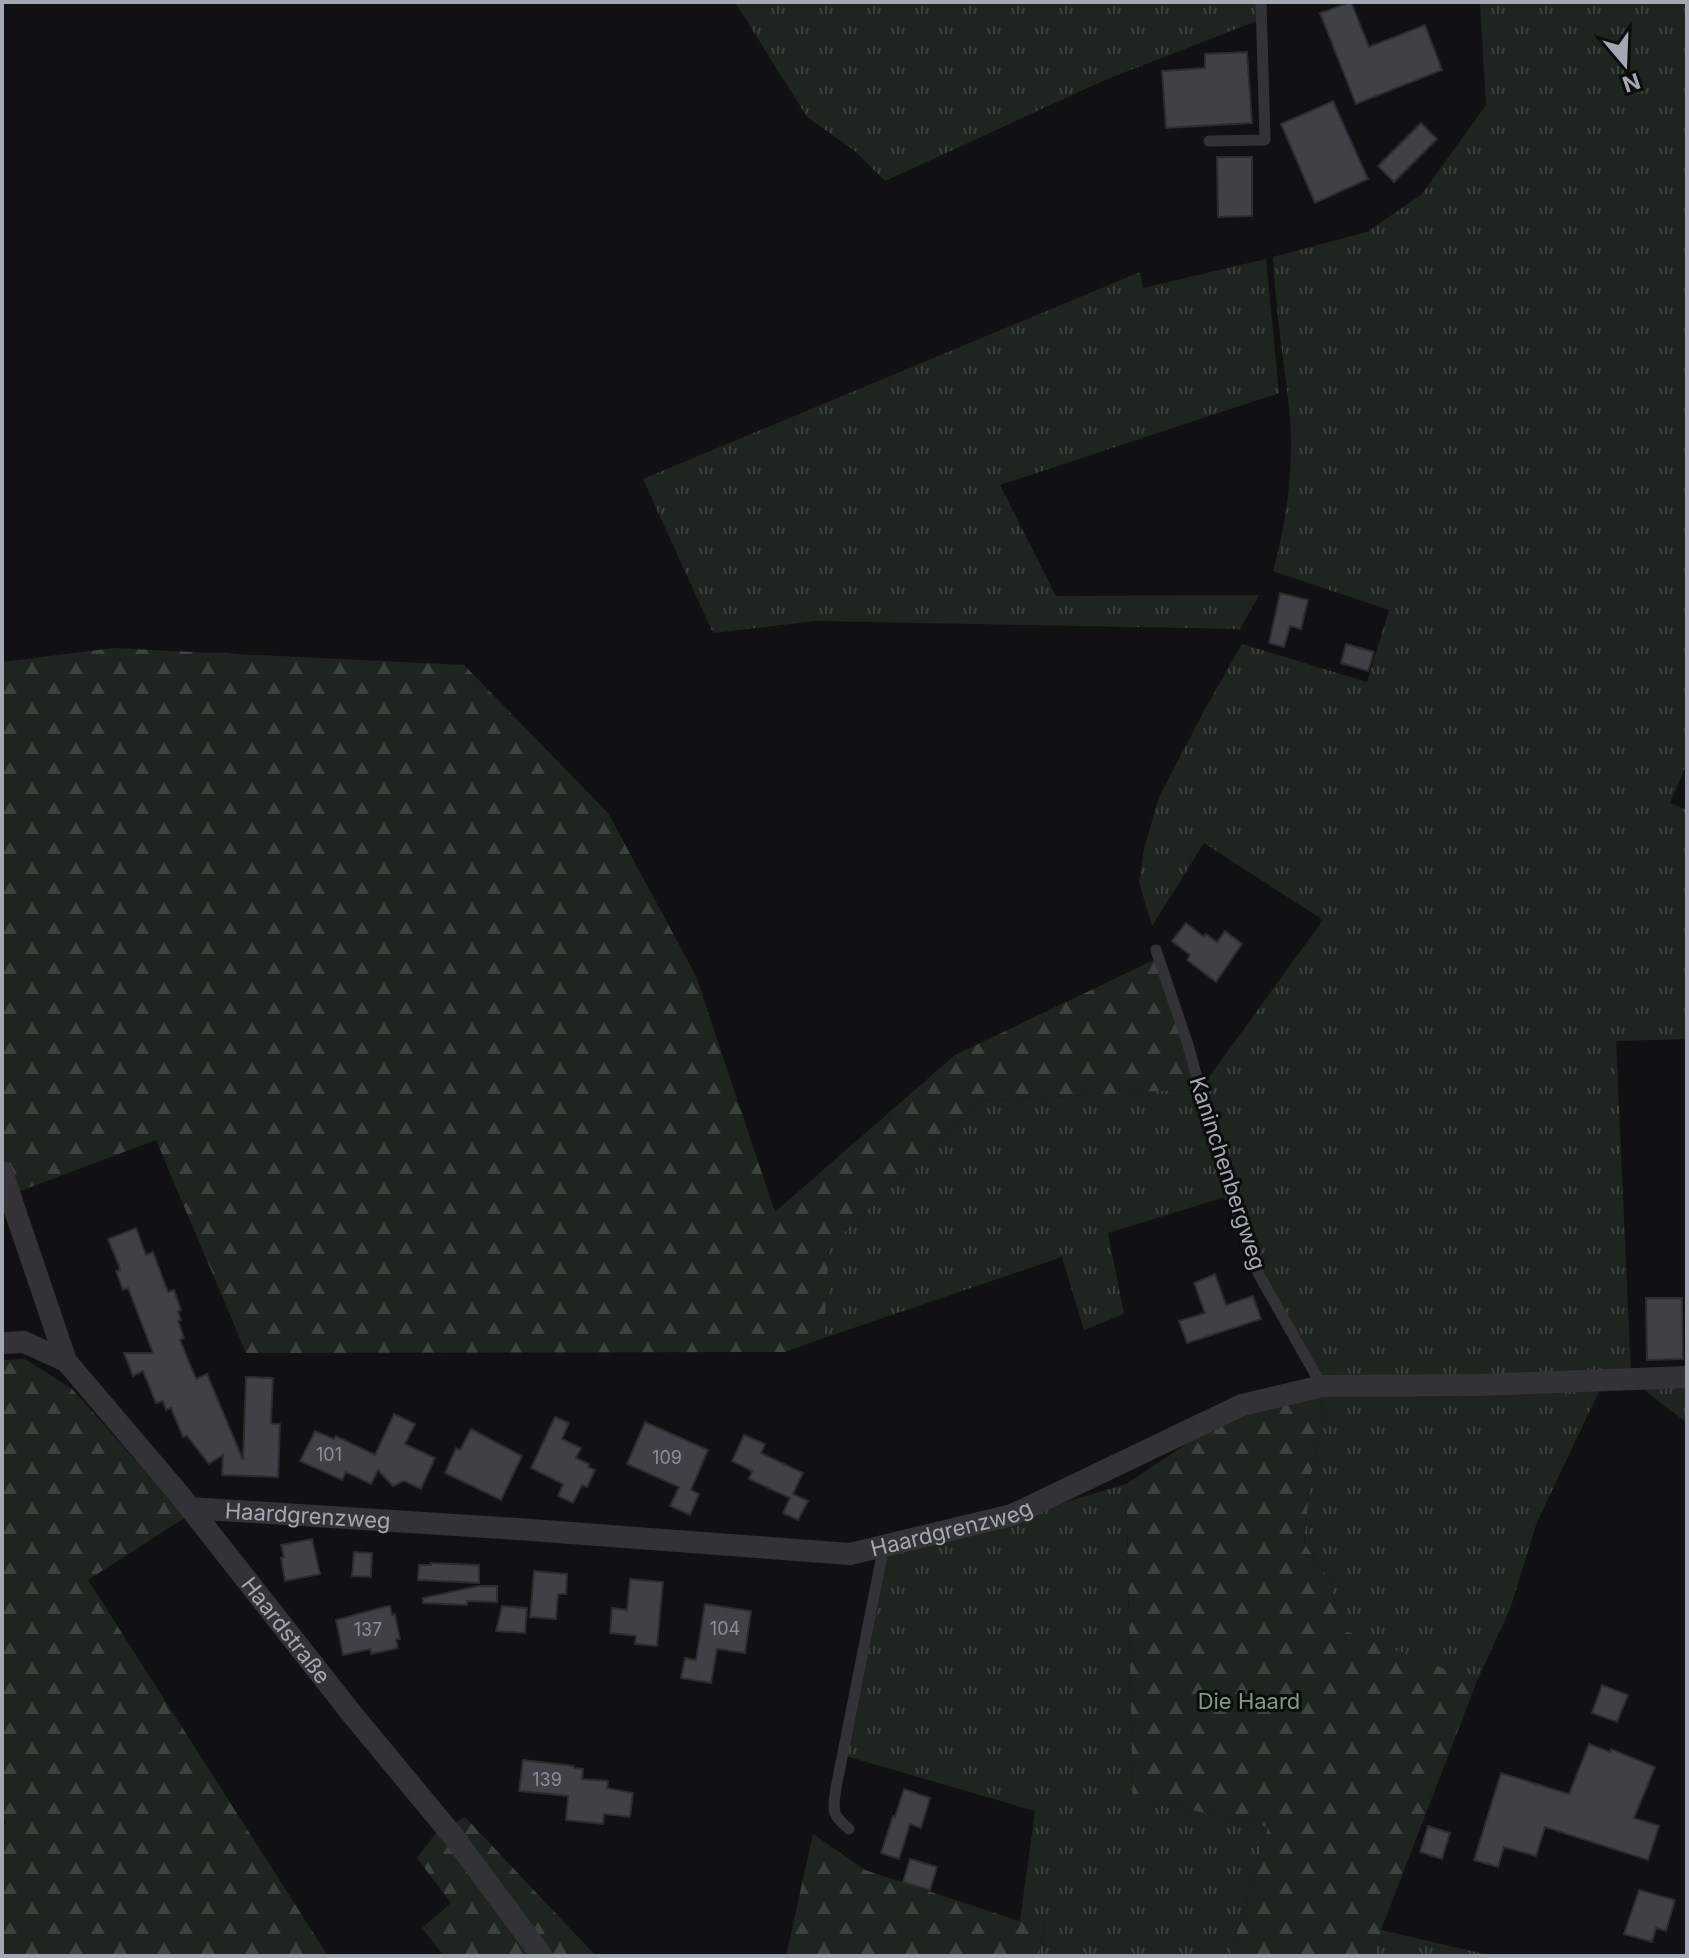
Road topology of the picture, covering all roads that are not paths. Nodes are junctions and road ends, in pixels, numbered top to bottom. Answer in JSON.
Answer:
{"nodes":[{"id":1,"x":1261,"y":2,"type":"edge"},
{"id":2,"x":1209,"y":141,"type":"dead end"},
{"id":3,"x":1156,"y":950,"type":"dead end"},
{"id":4,"x":2,"y":1172,"type":"edge"},
{"id":5,"x":2,"y":1343,"type":"edge"},
{"id":6,"x":66,"y":1361,"type":"junction"},
{"id":7,"x":1687,"y":1377,"type":"edge"},
{"id":8,"x":1322,"y":1386,"type":"junction"},
{"id":9,"x":190,"y":1508,"type":"junction"},
{"id":10,"x":884,"y":1545,"type":"junction"},
{"id":11,"x":849,"y":1829,"type":"dead end"},
{"id":12,"x":542,"y":1956,"type":"edge"}],
"edges":[{"from":1,"to":2,"type":"lane"},
{"from":3,"to":8,"type":"lane","name":"Kaninchenbergweg"},
{"from":4,"to":6,"type":"street"},
{"from":5,"to":6,"type":"street","name":"Haardstraße"},
{"from":6,"to":9,"type":"street","name":"Haardstraße"},
{"from":7,"to":8,"type":"street","name":"Haardgrenzweg"},
{"from":8,"to":10,"type":"street","name":"Haardgrenzweg"},
{"from":9,"to":10,"type":"street","name":"Haardgrenzweg"},
{"from":9,"to":12,"type":"street","name":"Haardstraße"},
{"from":10,"to":11,"type":"lane"}]}
